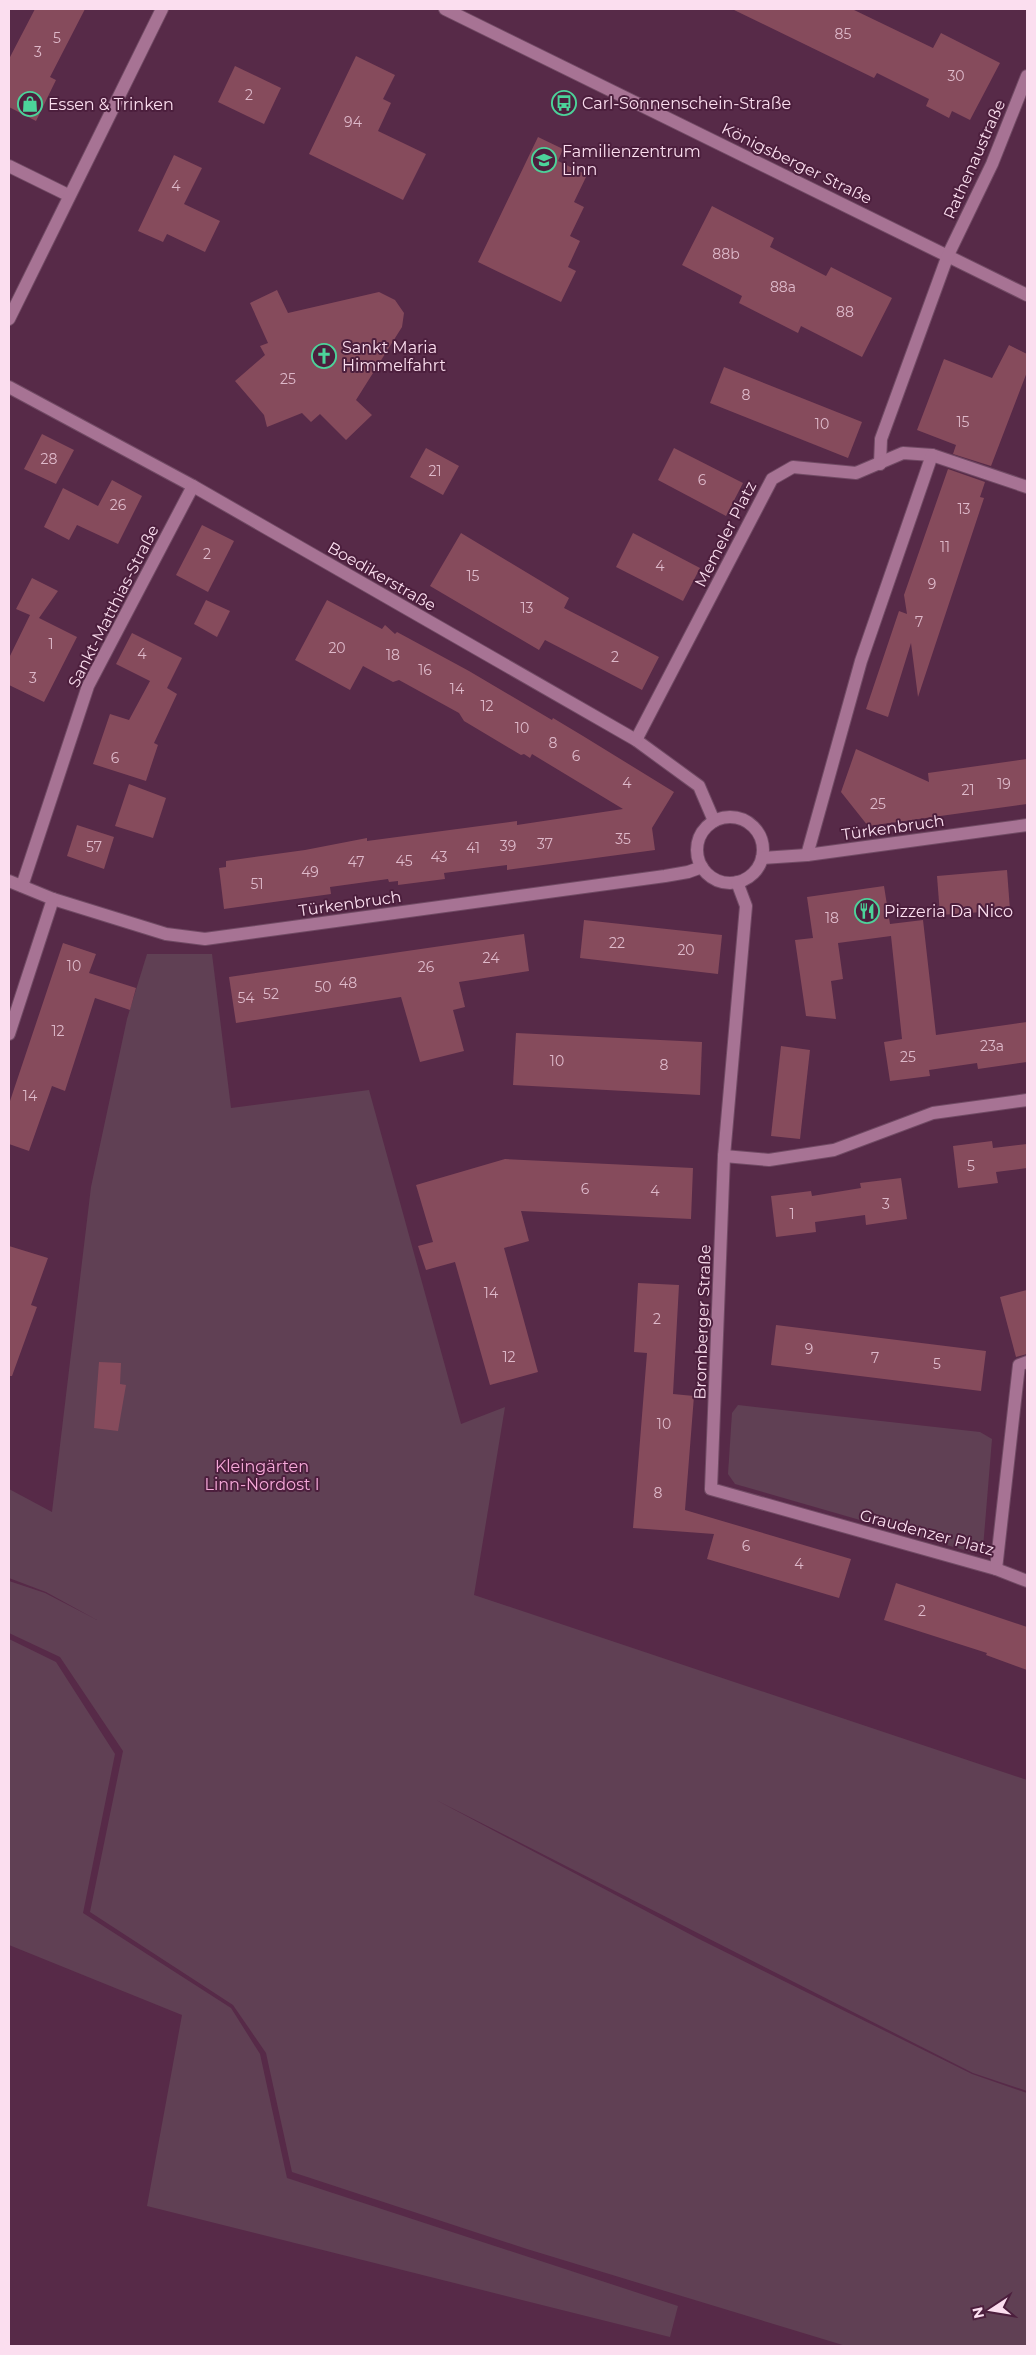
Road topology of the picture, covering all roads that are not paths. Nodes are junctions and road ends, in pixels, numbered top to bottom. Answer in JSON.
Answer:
{"nodes":[{"id":1,"x":162,"y":9,"type":"edge"},
{"id":2,"x":445,"y":9,"type":"edge"},
{"id":3,"x":1027,"y":76,"type":"edge"},
{"id":4,"x":9,"y":166,"type":"edge"},
{"id":5,"x":68,"y":195,"type":"junction"},
{"id":6,"x":948,"y":254,"type":"junction"},
{"id":7,"x":1027,"y":295,"type":"edge"},
{"id":8,"x":9,"y":319,"type":"edge"},
{"id":9,"x":9,"y":388,"type":"edge"},
{"id":10,"x":932,"y":455,"type":"junction"},
{"id":11,"x":880,"y":464,"type":"junction"},
{"id":12,"x":193,"y":486,"type":"junction"},
{"id":13,"x":1027,"y":487,"type":"edge"},
{"id":14,"x":636,"y":740,"type":"junction"},
{"id":15,"x":714,"y":820,"type":"junction"},
{"id":16,"x":1027,"y":826,"type":"edge"},
{"id":17,"x":807,"y":855,"type":"junction"},
{"id":18,"x":762,"y":858,"type":"junction"},
{"id":19,"x":702,"y":867,"type":"junction"},
{"id":20,"x":9,"y":882,"type":"edge"},
{"id":21,"x":737,"y":882,"type":"junction"},
{"id":22,"x":22,"y":886,"type":"junction"},
{"id":23,"x":54,"y":900,"type":"junction"},
{"id":24,"x":9,"y":1034,"type":"edge"},
{"id":25,"x":1027,"y":1100,"type":"edge"},
{"id":26,"x":724,"y":1156,"type":"junction"},
{"id":27,"x":1027,"y":1362,"type":"edge"},
{"id":28,"x":711,"y":1489,"type":"joint"},
{"id":29,"x":996,"y":1569,"type":"junction"},
{"id":30,"x":1027,"y":1581,"type":"edge"}],
"edges":[{"from":1,"to":5,"type":"street"},
{"from":2,"to":6,"type":"street","name":"Königsberger Straße"},
{"from":3,"to":6,"type":"street","name":"Rathenaustraße"},
{"from":4,"to":5,"type":"street"},
{"from":5,"to":8,"type":"street"},
{"from":6,"to":7,"type":"street","name":"Königsberger Straße"},
{"from":6,"to":11,"type":"street"},
{"from":9,"to":12,"type":"street","name":"Boedikerstraße"},
{"from":10,"to":11,"type":"street","name":"Memeler Platz"},
{"from":10,"to":13,"type":"street","name":"Memeler Platz"},
{"from":10,"to":17,"type":"street"},
{"from":11,"to":14,"type":"street","name":"Memeler Platz"},
{"from":12,"to":14,"type":"street","name":"Boedikerstraße"},
{"from":12,"to":22,"type":"street","name":"Sankt-Matthias-Straße"},
{"from":14,"to":15,"type":"street","name":"Boedikerstraße"},
{"from":15,"to":18,"type":"street"},
{"from":15,"to":19,"type":"street"},
{"from":16,"to":17,"type":"street","name":"Türkenbruch"},
{"from":17,"to":18,"type":"street","name":"Türkenbruch"},
{"from":18,"to":21,"type":"street"},
{"from":19,"to":21,"type":"street"},
{"from":19,"to":23,"type":"street","name":"Türkenbruch"},
{"from":20,"to":22,"type":"street","name":"Türkenbruch"},
{"from":21,"to":26,"type":"street","name":"Bromberger Straße"},
{"from":22,"to":23,"type":"street","name":"Türkenbruch"},
{"from":23,"to":24,"type":"street"},
{"from":25,"to":26,"type":"street"},
{"from":26,"to":28,"type":"street","name":"Bromberger Straße"},
{"from":27,"to":29,"type":"street","name":"Graudenzer Platz"},
{"from":28,"to":29,"type":"street","name":"Graudenzer Platz"},
{"from":29,"to":30,"type":"street"}]}
